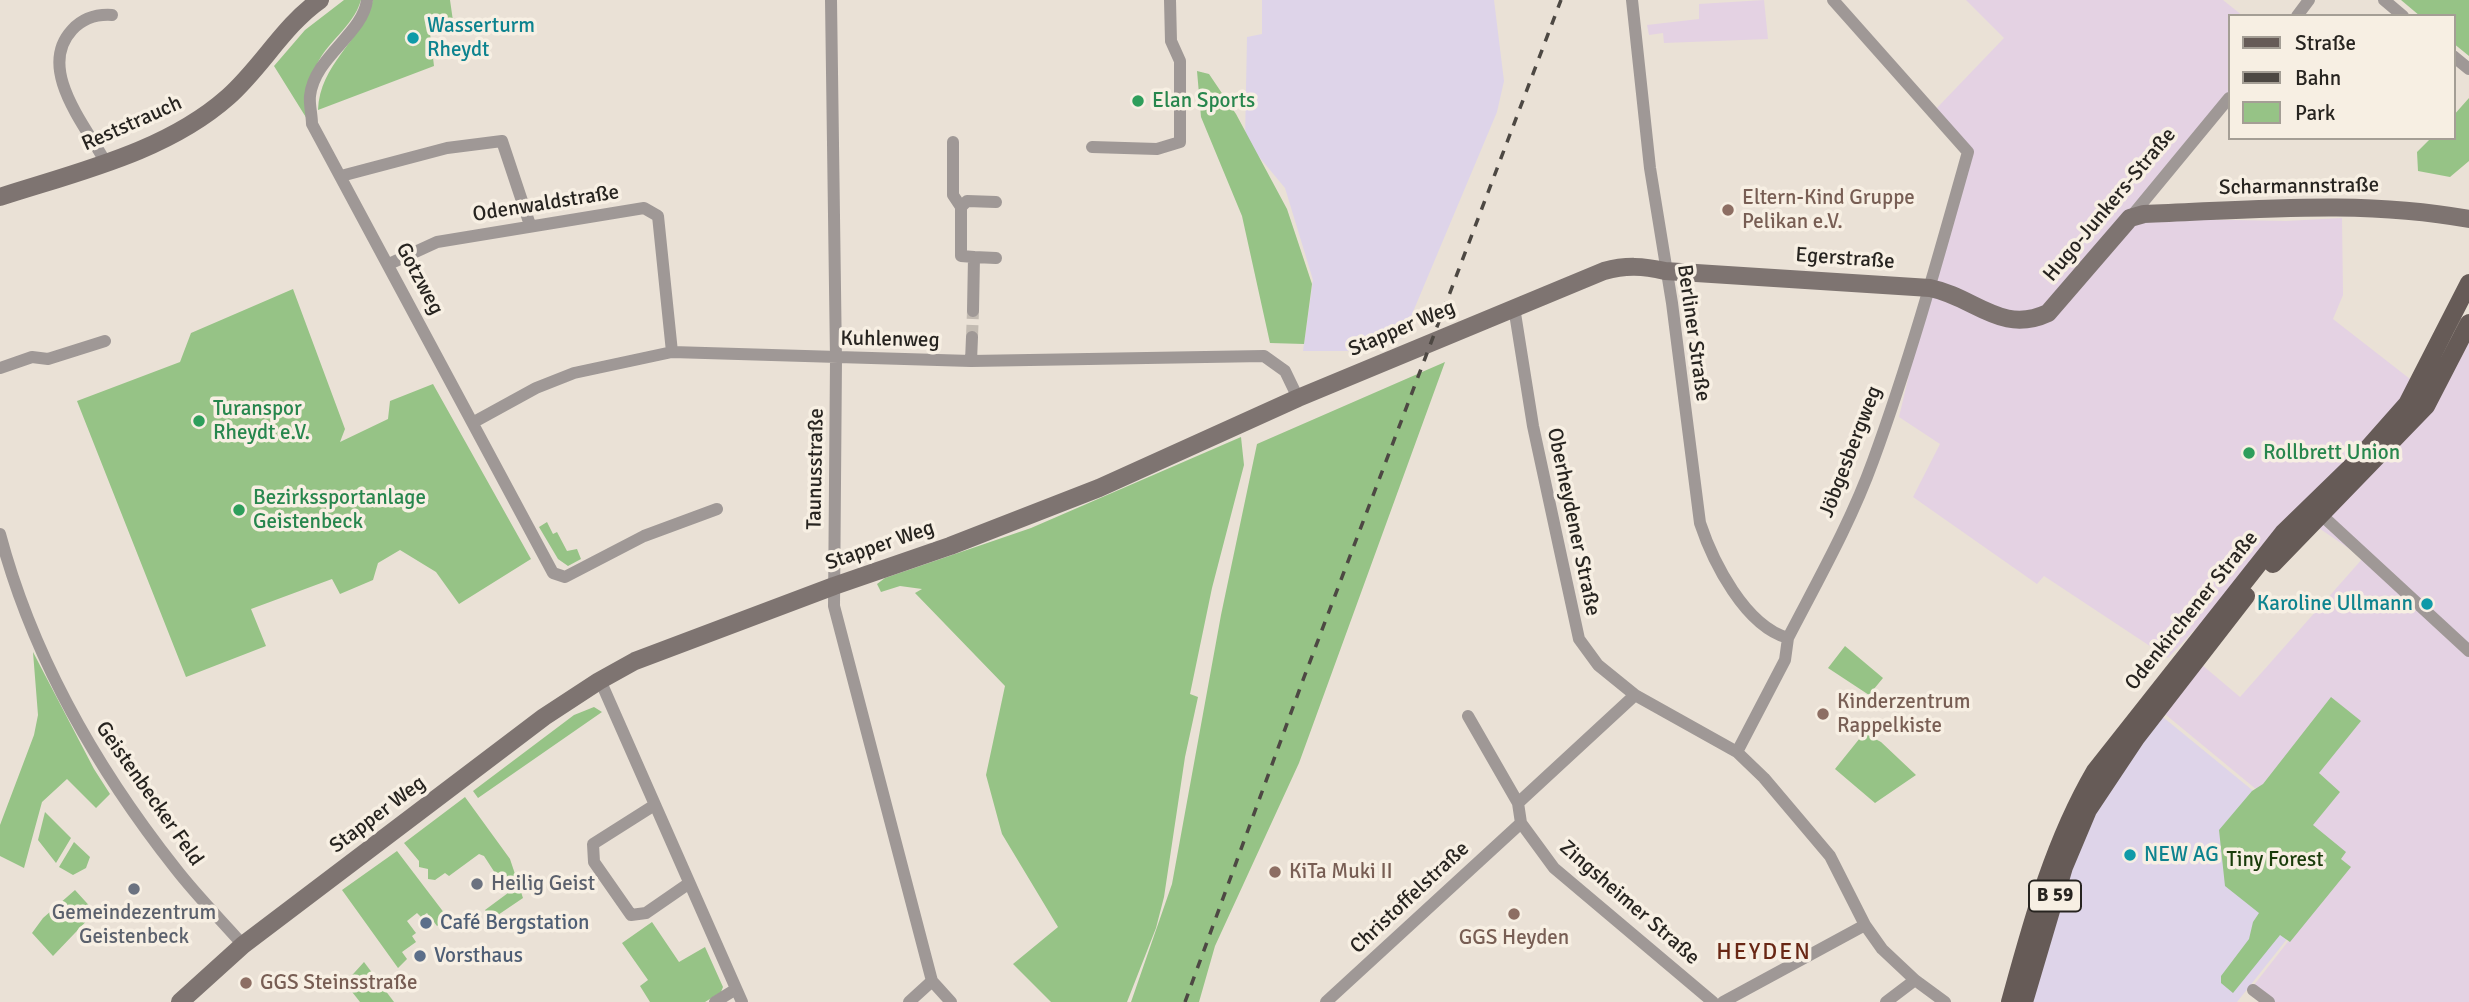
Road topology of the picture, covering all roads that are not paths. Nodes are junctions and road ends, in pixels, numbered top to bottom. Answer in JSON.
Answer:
{"nodes":[{"id":1,"x":320,"y":0,"type":"edge"},
{"id":2,"x":367,"y":0,"type":"edge"},
{"id":3,"x":831,"y":0,"type":"edge"},
{"id":4,"x":1170,"y":0,"type":"edge"},
{"id":5,"x":1632,"y":0,"type":"edge"},
{"id":6,"x":1833,"y":0,"type":"edge"},
{"id":7,"x":2384,"y":0,"type":"edge"},
{"id":8,"x":2401,"y":14,"type":"edge"},
{"id":9,"x":112,"y":15,"type":"dead end"},
{"id":10,"x":2455,"y":58,"type":"edge"},
{"id":11,"x":2469,"y":69,"type":"edge"},
{"id":12,"x":2228,"y":99,"type":"edge"},
{"id":13,"x":953,"y":142,"type":"dead end"},
{"id":14,"x":1092,"y":147,"type":"dead end"},
{"id":15,"x":106,"y":163,"type":"junction"},
{"id":16,"x":341,"y":176,"type":"junction"},
{"id":17,"x":0,"y":197,"type":"edge"},
{"id":18,"x":996,"y":202,"type":"dead end"},
{"id":19,"x":961,"y":207,"type":"junction"},
{"id":20,"x":2130,"y":218,"type":"junction"},
{"id":21,"x":2469,"y":219,"type":"edge"},
{"id":22,"x":530,"y":225,"type":"junction"},
{"id":23,"x":974,"y":257,"type":"junction"},
{"id":24,"x":996,"y":258,"type":"dead end"},
{"id":25,"x":389,"y":264,"type":"junction"},
{"id":26,"x":1665,"y":271,"type":"junction"},
{"id":27,"x":2469,"y":282,"type":"edge"},
{"id":28,"x":1930,"y":288,"type":"junction"},
{"id":29,"x":1514,"y":307,"type":"junction"},
{"id":30,"x":972,"y":311,"type":"tunnel mouth"},
{"id":31,"x":2014,"y":322,"type":"joint"},
{"id":32,"x":2469,"y":323,"type":"edge"},
{"id":33,"x":972,"y":337,"type":"tunnel mouth"},
{"id":34,"x":105,"y":341,"type":"dead end"},
{"id":35,"x":673,"y":352,"type":"junction"},
{"id":36,"x":836,"y":359,"type":"junction"},
{"id":37,"x":971,"y":361,"type":"junction"},
{"id":38,"x":0,"y":368,"type":"edge"},
{"id":39,"x":1298,"y":398,"type":"junction"},
{"id":40,"x":474,"y":422,"type":"junction"},
{"id":41,"x":717,"y":509,"type":"dead end"},
{"id":42,"x":2316,"y":510,"type":"junction"},
{"id":43,"x":0,"y":534,"type":"edge"},
{"id":44,"x":834,"y":586,"type":"junction"},
{"id":45,"x":1788,"y":638,"type":"junction"},
{"id":46,"x":2469,"y":651,"type":"edge"},
{"id":47,"x":600,"y":680,"type":"junction"},
{"id":48,"x":1635,"y":695,"type":"junction"},
{"id":49,"x":1468,"y":716,"type":"dead end"},
{"id":50,"x":1737,"y":752,"type":"junction"},
{"id":51,"x":1518,"y":803,"type":"junction"},
{"id":52,"x":653,"y":806,"type":"junction"},
{"id":53,"x":1521,"y":823,"type":"junction"},
{"id":54,"x":688,"y":884,"type":"junction"},
{"id":55,"x":1865,"y":925,"type":"junction"},
{"id":56,"x":243,"y":945,"type":"junction"},
{"id":57,"x":1915,"y":980,"type":"junction"},
{"id":58,"x":932,"y":981,"type":"junction"},
{"id":59,"x":736,"y":989,"type":"junction"},
{"id":60,"x":2253,"y":990,"type":"dead end"},
{"id":61,"x":180,"y":1002,"type":"edge"},
{"id":62,"x":715,"y":1002,"type":"edge"},
{"id":63,"x":742,"y":1002,"type":"edge"},
{"id":64,"x":909,"y":1002,"type":"edge"},
{"id":65,"x":951,"y":1002,"type":"edge"},
{"id":66,"x":1326,"y":1002,"type":"edge"},
{"id":67,"x":1713,"y":1002,"type":"edge"},
{"id":68,"x":1723,"y":1002,"type":"edge"},
{"id":69,"x":1886,"y":1002,"type":"edge"},
{"id":70,"x":1945,"y":1002,"type":"edge"},
{"id":71,"x":2010,"y":1002,"type":"edge"},
{"id":72,"x":2024,"y":1002,"type":"edge"},
{"id":73,"x":2269,"y":1002,"type":"edge"}],
"edges":[{"from":1,"to":15,"type":"main road","name":"Reststrauch"},
{"from":2,"to":16,"type":"street","name":"Gotzweg"},
{"from":3,"to":36,"type":"street","name":"Taunusstraße"},
{"from":4,"to":14,"type":"street"},
{"from":5,"to":26,"type":"street","name":"Berliner Straße"},
{"from":6,"to":28,"type":"street","name":"Jöbgesbergweg"},
{"from":7,"to":8,"type":"street"},
{"from":9,"to":15,"type":"street"},
{"from":10,"to":11,"type":"street"},
{"from":12,"to":20,"type":"street","name":"Hugo-Junkers-Straße"},
{"from":13,"to":19,"type":"street"},
{"from":15,"to":17,"type":"main road","name":"Reststrauch"},
{"from":16,"to":22,"type":"street"},
{"from":16,"to":25,"type":"street","name":"Gotzweg"},
{"from":18,"to":19,"type":"street"},
{"from":19,"to":23,"type":"street"},
{"from":20,"to":21,"type":"main road","name":"Scharmannstraße"},
{"from":20,"to":31,"type":"main road","name":"Hugo-Junkers-Straße"},
{"from":22,"to":25,"type":"street","name":"Odenwaldstraße"},
{"from":22,"to":35,"type":"street","name":"Odenwaldstraße"},
{"from":23,"to":24,"type":"street"},
{"from":23,"to":30,"type":"street"},
{"from":25,"to":40,"type":"street","name":"Gotzweg"},
{"from":26,"to":28,"type":"main road","name":"Egerstraße"},
{"from":26,"to":29,"type":"main road","name":"Stapper Weg"},
{"from":26,"to":45,"type":"street","name":"Berliner Straße"},
{"from":27,"to":42,"type":"main road","name":"Odenkirchener Straße","number":"B 59"},
{"from":28,"to":31,"type":"main road","name":"Egerstraße"},
{"from":28,"to":45,"type":"street","name":"Jöbgesbergweg"},
{"from":29,"to":39,"type":"main road","name":"Stapper Weg"},
{"from":29,"to":48,"type":"street","name":"Oberheydener Straße"},
{"from":32,"to":42,"type":"main road","name":"Odenkirchener Straße","number":"B 59"},
{"from":33,"to":37,"type":"street"},
{"from":34,"to":38,"type":"street"},
{"from":35,"to":36,"type":"street","name":"Kuhlenweg"},
{"from":35,"to":40,"type":"street","name":"Kuhlenweg"},
{"from":36,"to":37,"type":"street","name":"Kuhlenweg"},
{"from":36,"to":44,"type":"street","name":"Taunusstraße"},
{"from":37,"to":39,"type":"street","name":"Kuhlenweg"},
{"from":39,"to":44,"type":"main road","name":"Stapper Weg"},
{"from":40,"to":41,"type":"street","name":"Gotzweg"},
{"from":42,"to":46,"type":"street"},
{"from":42,"to":71,"type":"main road","name":"Odenkirchener Straße","number":"B 59"},
{"from":42,"to":72,"type":"main road","name":"Odenkirchener Straße","number":"B 59"},
{"from":43,"to":56,"type":"street","name":"Geistenbecker Feld"},
{"from":44,"to":47,"type":"main road","name":"Stapper Weg"},
{"from":44,"to":58,"type":"street","name":"Taunusstraße"},
{"from":45,"to":50,"type":"street","name":"Jöbgesbergweg"},
{"from":47,"to":52,"type":"street"},
{"from":47,"to":56,"type":"main road","name":"Stapper Weg"},
{"from":48,"to":50,"type":"street","name":"Oberheydener Straße"},
{"from":48,"to":51,"type":"street"},
{"from":49,"to":51,"type":"street","name":"Zingsheimer Straße"},
{"from":50,"to":55,"type":"street","name":"Oberheydener Straße"},
{"from":51,"to":53,"type":"street","name":"Zingsheimer Straße"},
{"from":52,"to":54,"type":"street"},
{"from":52,"to":54,"type":"street"},
{"from":53,"to":66,"type":"street","name":"Christoffelstraße"},
{"from":53,"to":67,"type":"street","name":"Zingsheimer Straße"},
{"from":54,"to":59,"type":"street"},
{"from":55,"to":57,"type":"street","name":"Oberheydener Straße"},
{"from":55,"to":68,"type":"street"},
{"from":56,"to":61,"type":"main road","name":"Stapper Weg"},
{"from":57,"to":69,"type":"street"},
{"from":57,"to":70,"type":"street","name":"Oberheydener Straße"},
{"from":58,"to":64,"type":"street"},
{"from":58,"to":65,"type":"street","name":"Taunusstraße"},
{"from":59,"to":62,"type":"street"},
{"from":59,"to":63,"type":"street"},
{"from":60,"to":73,"type":"street"}]}
